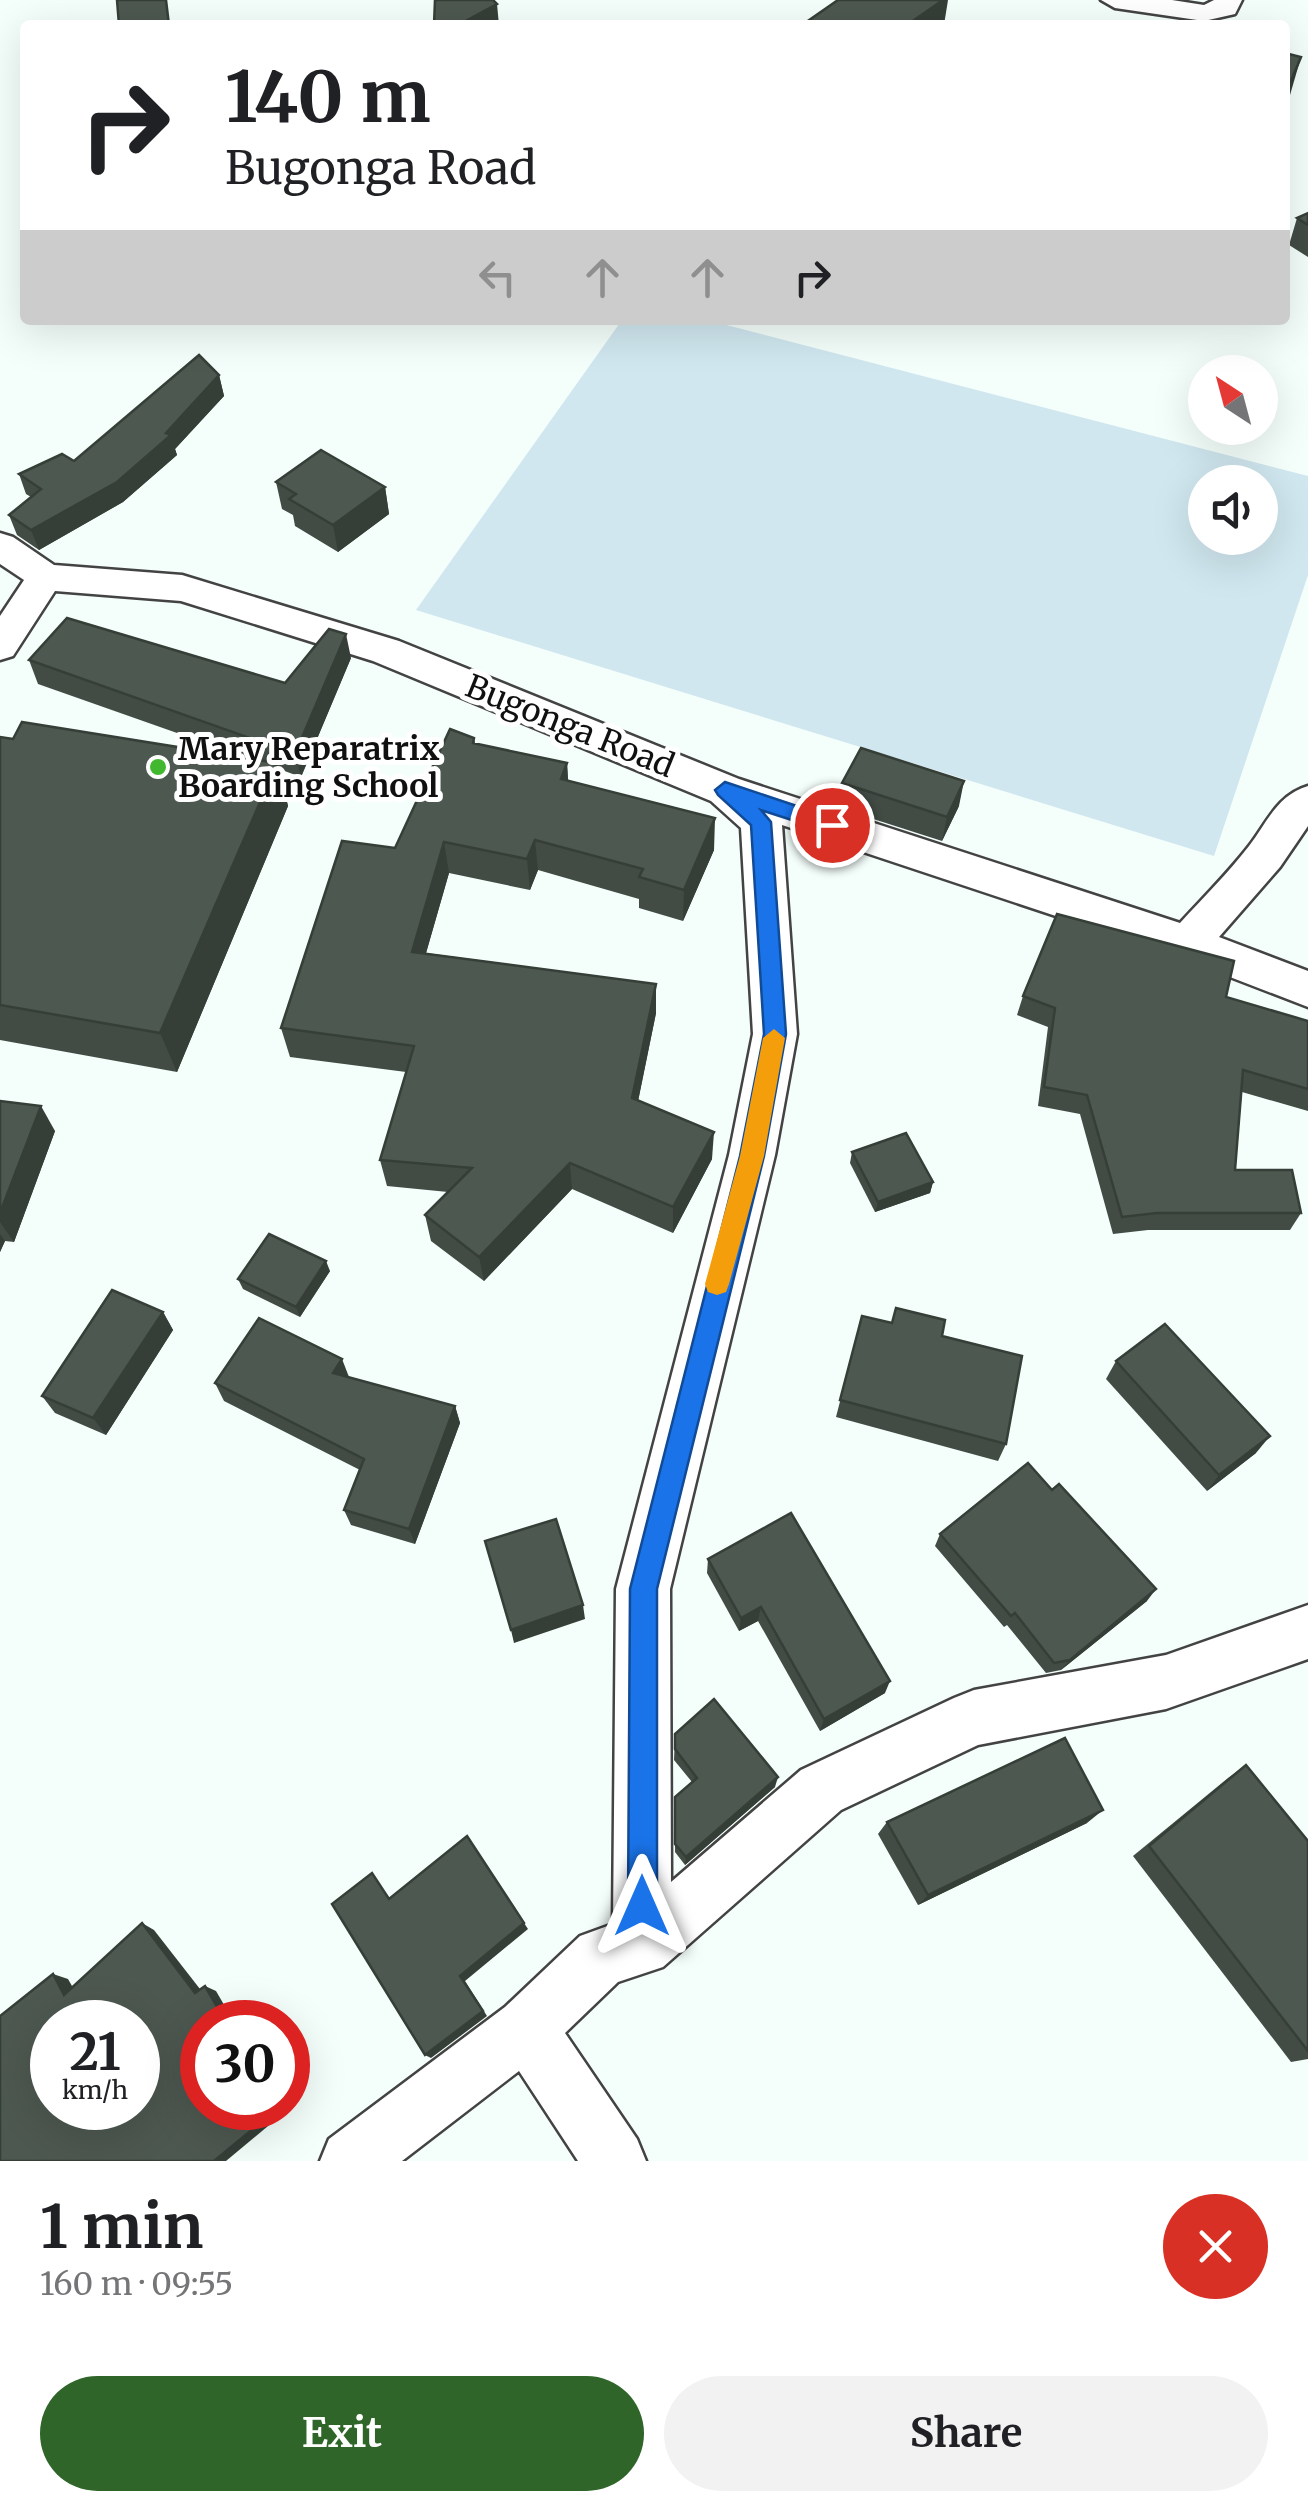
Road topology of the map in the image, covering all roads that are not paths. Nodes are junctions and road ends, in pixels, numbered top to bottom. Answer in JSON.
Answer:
{"nodes":[{"id":1,"x":1114,"y":0,"type":"edge"},
{"id":2,"x":1228,"y":0,"type":"edge"},
{"id":3,"x":0,"y":546,"type":"edge"},
{"id":4,"x":45,"y":576,"type":"junction"},
{"id":5,"x":0,"y":646,"type":"edge"},
{"id":6,"x":725,"y":790,"type":"junction"},
{"id":7,"x":1308,"y":801,"type":"edge"},
{"id":8,"x":1188,"y":943,"type":"junction"},
{"id":9,"x":1308,"y":989,"type":"edge"},
{"id":10,"x":1308,"y":1632,"type":"edge"},
{"id":11,"x":642,"y":1946,"type":"junction"},
{"id":12,"x":526,"y":2028,"type":"junction"},
{"id":13,"x":350,"y":2161,"type":"edge"},
{"id":14,"x":616,"y":2161,"type":"edge"}],
"edges":[{"from":1,"to":2,"type":"street"},
{"from":3,"to":4,"type":"street","name":"Bugonga Road"},
{"from":4,"to":5,"type":"street"},
{"from":4,"to":6,"type":"street","name":"Bugonga Road"},
{"from":6,"to":8,"type":"street","name":"Bugonga Road"},
{"from":6,"to":11,"type":"street"},
{"from":7,"to":8,"type":"street"},
{"from":8,"to":9,"type":"street","name":"Bugonga Road"},
{"from":10,"to":11,"type":"street"},
{"from":11,"to":12,"type":"street"},
{"from":12,"to":13,"type":"street"},
{"from":12,"to":14,"type":"street"}]}
